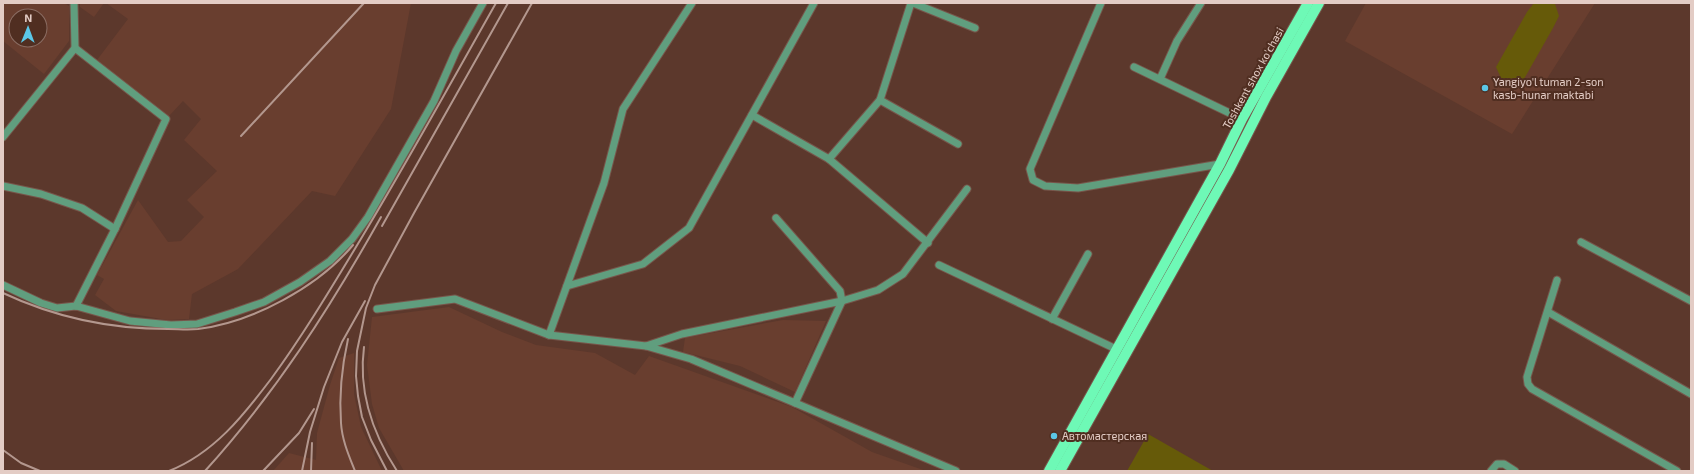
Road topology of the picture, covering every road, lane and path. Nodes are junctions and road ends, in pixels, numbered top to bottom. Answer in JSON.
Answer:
{"nodes":[{"id":1,"x":74,"y":3,"type":"edge"},
{"id":2,"x":483,"y":3,"type":"edge"},
{"id":3,"x":692,"y":3,"type":"edge"},
{"id":4,"x":814,"y":3,"type":"edge"},
{"id":5,"x":912,"y":3,"type":"edge"},
{"id":6,"x":1101,"y":3,"type":"edge"},
{"id":7,"x":1201,"y":3,"type":"edge"},
{"id":8,"x":1308,"y":3,"type":"edge"},
{"id":9,"x":1319,"y":3,"type":"edge"},
{"id":10,"x":975,"y":28,"type":"dead end"},
{"id":11,"x":75,"y":48,"type":"junction"},
{"id":12,"x":1134,"y":67,"type":"dead end"},
{"id":13,"x":1160,"y":79,"type":"junction"},
{"id":14,"x":880,"y":100,"type":"junction"},
{"id":15,"x":752,"y":115,"type":"junction"},
{"id":16,"x":1242,"y":119,"type":"junction"},
{"id":17,"x":3,"y":137,"type":"edge"},
{"id":18,"x":958,"y":144,"type":"dead end"},
{"id":19,"x":829,"y":159,"type":"junction"},
{"id":20,"x":1220,"y":164,"type":"junction"},
{"id":21,"x":3,"y":186,"type":"edge"},
{"id":22,"x":967,"y":188,"type":"dead end"},
{"id":23,"x":776,"y":218,"type":"dead end"},
{"id":24,"x":115,"y":228,"type":"junction"},
{"id":25,"x":928,"y":242,"type":"junction"},
{"id":26,"x":1581,"y":242,"type":"dead end"},
{"id":27,"x":1088,"y":254,"type":"dead end"},
{"id":28,"x":939,"y":266,"type":"dead end"},
{"id":29,"x":1557,"y":280,"type":"dead end"},
{"id":30,"x":3,"y":285,"type":"edge"},
{"id":31,"x":567,"y":286,"type":"junction"},
{"id":32,"x":842,"y":301,"type":"junction"},
{"id":33,"x":1691,"y":301,"type":"edge"},
{"id":34,"x":76,"y":306,"type":"junction"},
{"id":35,"x":377,"y":309,"type":"dead end"},
{"id":36,"x":1548,"y":312,"type":"junction"},
{"id":37,"x":1052,"y":319,"type":"junction"},
{"id":38,"x":549,"y":335,"type":"junction"},
{"id":39,"x":646,"y":346,"type":"junction"},
{"id":40,"x":1116,"y":349,"type":"junction"},
{"id":41,"x":1691,"y":394,"type":"edge"},
{"id":42,"x":795,"y":402,"type":"junction"},
{"id":43,"x":956,"y":471,"type":"edge"},
{"id":44,"x":1049,"y":471,"type":"edge"},
{"id":45,"x":1060,"y":471,"type":"edge"},
{"id":46,"x":1491,"y":471,"type":"edge"},
{"id":47,"x":1515,"y":471,"type":"edge"},
{"id":48,"x":1677,"y":471,"type":"edge"}],
"edges":[{"from":1,"to":11,"type":"street"},
{"from":2,"to":34,"type":"street"},
{"from":3,"to":31,"type":"street"},
{"from":4,"to":15,"type":"street"},
{"from":5,"to":10,"type":"street"},
{"from":5,"to":14,"type":"street"},
{"from":6,"to":20,"type":"street"},
{"from":7,"to":13,"type":"street"},
{"from":8,"to":16,"type":"main road","name":"Toshkent shox ko'chasi"},
{"from":9,"to":45,"type":"main road","name":"Toshkent shox ko'chasi"},
{"from":11,"to":17,"type":"street"},
{"from":11,"to":24,"type":"street"},
{"from":12,"to":13,"type":"street"},
{"from":13,"to":16,"type":"street"},
{"from":14,"to":18,"type":"street"},
{"from":14,"to":19,"type":"street"},
{"from":15,"to":19,"type":"street"},
{"from":15,"to":31,"type":"street"},
{"from":16,"to":20,"type":"main road","name":"Toshkent shox ko'chasi"},
{"from":19,"to":25,"type":"street"},
{"from":20,"to":40,"type":"main road","name":"Toshkent shox ko'chasi"},
{"from":21,"to":24,"type":"street"},
{"from":22,"to":25,"type":"street"},
{"from":23,"to":32,"type":"street"},
{"from":24,"to":34,"type":"street"},
{"from":25,"to":32,"type":"street"},
{"from":26,"to":33,"type":"street"},
{"from":27,"to":37,"type":"street"},
{"from":28,"to":37,"type":"street"},
{"from":29,"to":36,"type":"street"},
{"from":30,"to":34,"type":"street"},
{"from":31,"to":38,"type":"street"},
{"from":32,"to":39,"type":"street"},
{"from":32,"to":42,"type":"street"},
{"from":35,"to":38,"type":"street"},
{"from":36,"to":41,"type":"street"},
{"from":36,"to":48,"type":"street"},
{"from":37,"to":40,"type":"street"},
{"from":38,"to":39,"type":"street"},
{"from":39,"to":42,"type":"street"},
{"from":40,"to":44,"type":"main road","name":"Toshkent shox ko'chasi"},
{"from":42,"to":43,"type":"street"},
{"from":46,"to":47,"type":"street"}]}
